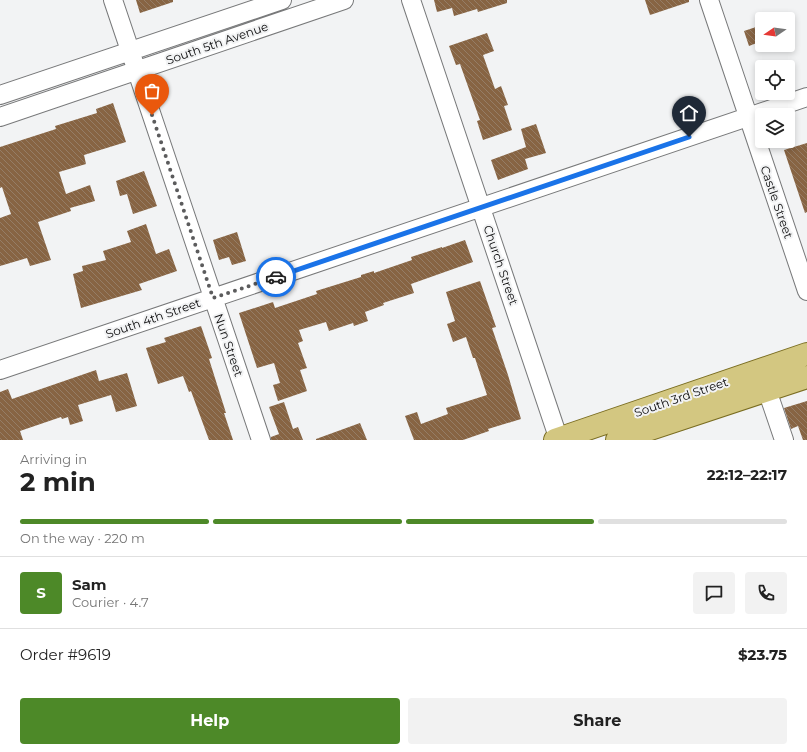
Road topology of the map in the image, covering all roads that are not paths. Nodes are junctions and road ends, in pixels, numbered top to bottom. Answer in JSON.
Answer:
{"nodes":[{"id":1,"x":113,"y":0,"type":"edge"},
{"id":2,"x":282,"y":0,"type":"edge"},
{"id":3,"x":344,"y":0,"type":"edge"},
{"id":4,"x":411,"y":0,"type":"edge"},
{"id":5,"x":709,"y":0,"type":"edge"},
{"id":6,"x":130,"y":51,"type":"junction"},
{"id":7,"x":136,"y":70,"type":"junction"},
{"id":8,"x":0,"y":95,"type":"edge"},
{"id":9,"x":807,"y":97,"type":"edge"},
{"id":10,"x":0,"y":116,"type":"edge"},
{"id":11,"x":748,"y":117,"type":"junction"},
{"id":12,"x":481,"y":207,"type":"junction"},
{"id":13,"x":807,"y":291,"type":"edge"},
{"id":14,"x":213,"y":298,"type":"junction"},
{"id":15,"x":807,"y":354,"type":"edge"},
{"id":16,"x":0,"y":370,"type":"edge"},
{"id":17,"x":807,"y":377,"type":"edge"},
{"id":18,"x":766,"y":390,"type":"junction"},
{"id":19,"x":261,"y":440,"type":"edge"},
{"id":20,"x":558,"y":440,"type":"edge"},
{"id":21,"x":617,"y":440,"type":"edge"},
{"id":22,"x":784,"y":440,"type":"edge"}],
"edges":[{"from":1,"to":6,"type":"street","name":"Nun Street"},
{"from":2,"to":6,"type":"street","name":"South 5th Avenue"},
{"from":3,"to":7,"type":"street","name":"South 5th Avenue"},
{"from":4,"to":12,"type":"street","name":"Church Street"},
{"from":5,"to":11,"type":"street","name":"Castle Street"},
{"from":6,"to":7,"type":"street","name":"Nun Street"},
{"from":6,"to":8,"type":"street","name":"South 5th Avenue"},
{"from":7,"to":10,"type":"street","name":"South 5th Avenue"},
{"from":7,"to":14,"type":"street","name":"Nun Street"},
{"from":9,"to":11,"type":"street","name":"South 4th Street"},
{"from":11,"to":12,"type":"street","name":"South 4th Street"},
{"from":11,"to":13,"type":"street","name":"Castle Street"},
{"from":12,"to":14,"type":"street","name":"South 4th Street"},
{"from":12,"to":20,"type":"street","name":"Church Street"},
{"from":14,"to":16,"type":"street","name":"South 4th Street"},
{"from":14,"to":19,"type":"street","name":"Nun Street"},
{"from":15,"to":20,"type":"main road","name":"South 3rd Street"},
{"from":17,"to":18,"type":"main road","name":"South 3rd Street"},
{"from":18,"to":21,"type":"main road","name":"South 3rd Street"},
{"from":18,"to":22,"type":"street"}]}
